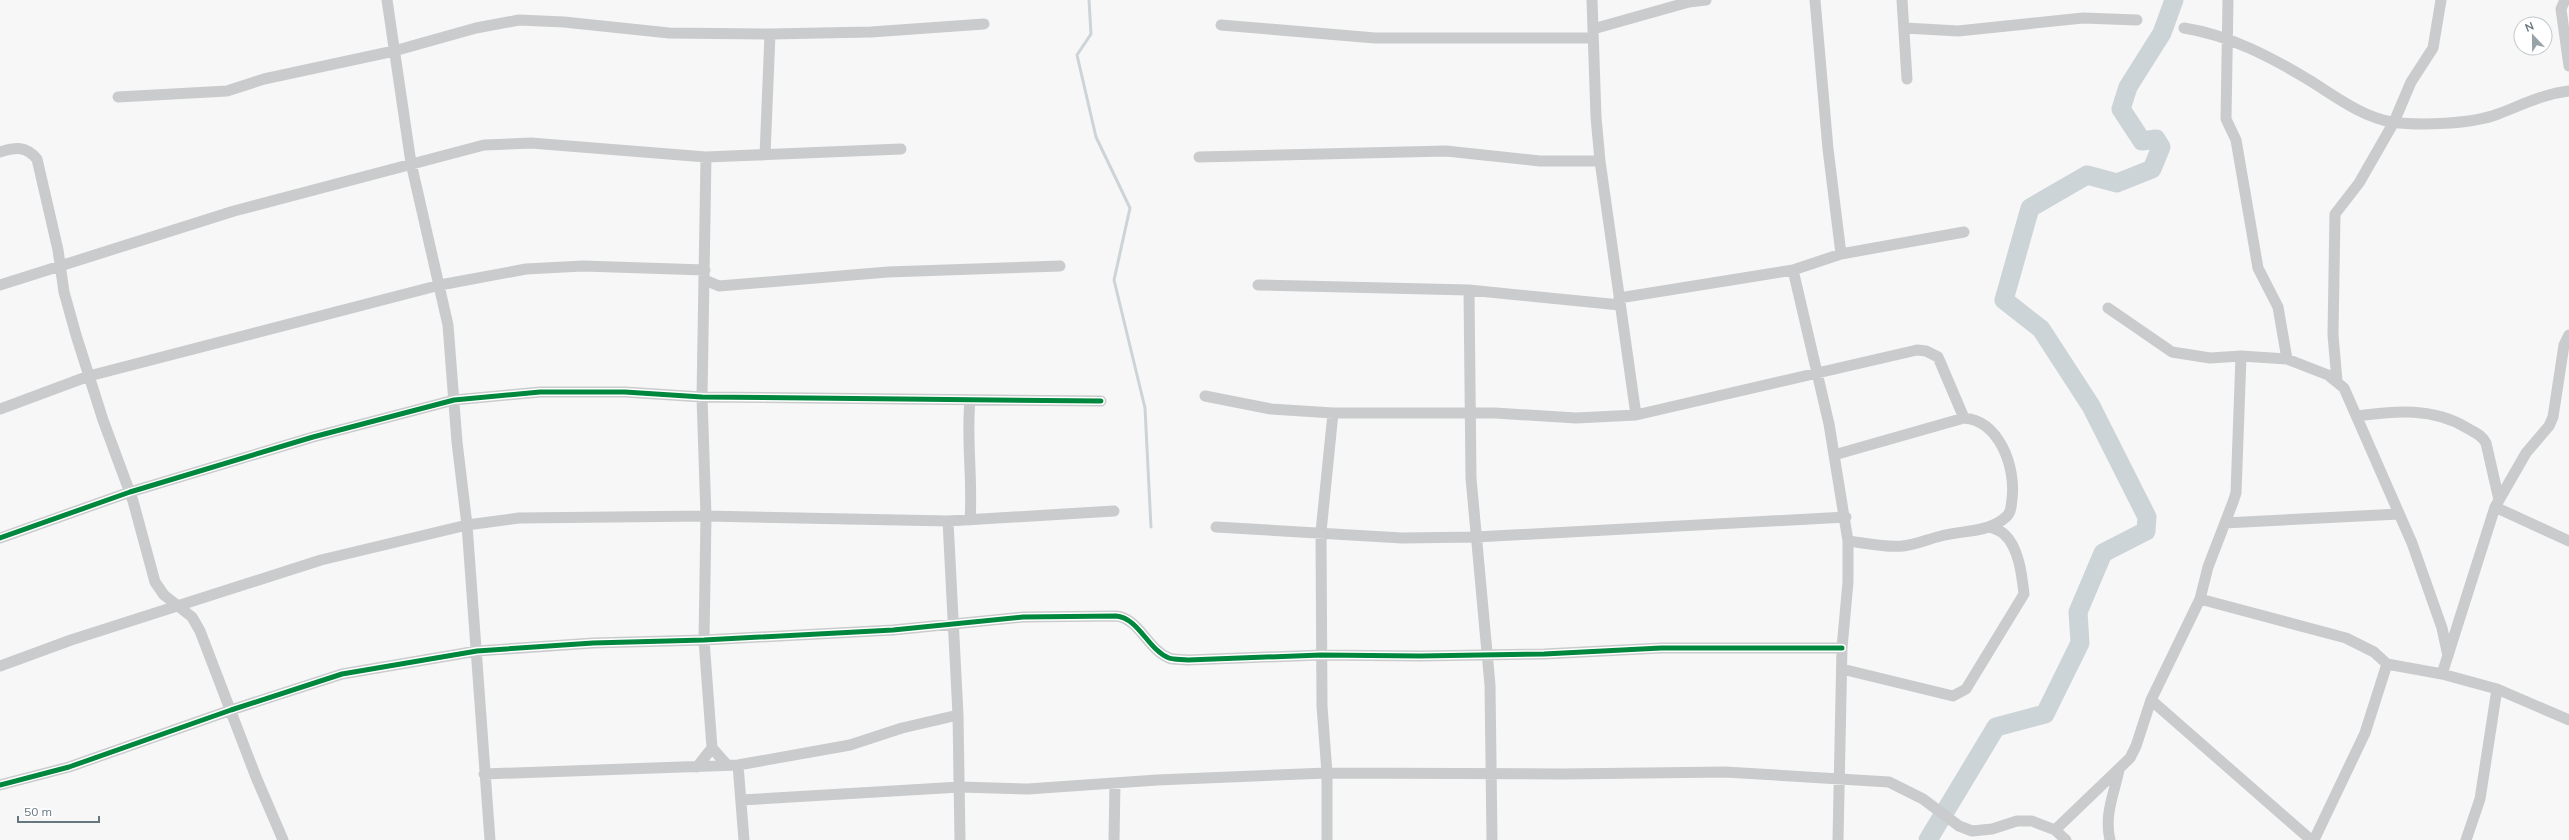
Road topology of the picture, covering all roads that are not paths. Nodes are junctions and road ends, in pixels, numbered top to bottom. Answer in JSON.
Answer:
{"nodes":[{"id":1,"x":387,"y":0,"type":"edge"},
{"id":2,"x":1592,"y":0,"type":"edge"},
{"id":3,"x":1706,"y":0,"type":"edge"},
{"id":4,"x":1815,"y":0,"type":"edge"},
{"id":5,"x":1902,"y":0,"type":"edge"},
{"id":6,"x":2228,"y":0,"type":"edge"},
{"id":7,"x":2440,"y":0,"type":"edge"},
{"id":8,"x":2565,"y":0,"type":"edge"},
{"id":9,"x":2138,"y":20,"type":"dead end"},
{"id":10,"x":984,"y":24,"type":"dead end"},
{"id":11,"x":1221,"y":26,"type":"dead end"},
{"id":12,"x":1905,"y":28,"type":"junction"},
{"id":13,"x":2184,"y":28,"type":"dead end"},
{"id":14,"x":770,"y":34,"type":"junction"},
{"id":15,"x":1593,"y":34,"type":"junction"},
{"id":16,"x":2226,"y":38,"type":"junction"},
{"id":17,"x":394,"y":51,"type":"junction"},
{"id":18,"x":2569,"y":66,"type":"edge"},
{"id":19,"x":1907,"y":79,"type":"dead end"},
{"id":20,"x":2569,"y":91,"type":"edge"},
{"id":21,"x":118,"y":97,"type":"dead end"},
{"id":22,"x":2394,"y":122,"type":"junction"},
{"id":23,"x":900,"y":149,"type":"dead end"},
{"id":24,"x":0,"y":152,"type":"edge"},
{"id":25,"x":765,"y":155,"type":"junction"},
{"id":26,"x":706,"y":157,"type":"junction"},
{"id":27,"x":1199,"y":157,"type":"dead end"},
{"id":28,"x":1600,"y":161,"type":"junction"},
{"id":29,"x":411,"y":163,"type":"junction"},
{"id":30,"x":1964,"y":232,"type":"dead end"},
{"id":31,"x":1841,"y":254,"type":"junction"},
{"id":32,"x":1060,"y":266,"type":"dead end"},
{"id":33,"x":61,"y":268,"type":"junction"},
{"id":34,"x":1793,"y":270,"type":"junction"},
{"id":35,"x":705,"y":275,"type":"junction"},
{"id":36,"x":440,"y":285,"type":"junction"},
{"id":37,"x":1258,"y":285,"type":"dead end"},
{"id":38,"x":0,"y":286,"type":"edge"},
{"id":39,"x":719,"y":286,"type":"junction"},
{"id":40,"x":1469,"y":290,"type":"junction"},
{"id":41,"x":704,"y":297,"type":"junction"},
{"id":42,"x":1620,"y":301,"type":"junction"},
{"id":43,"x":2108,"y":308,"type":"dead end"},
{"id":44,"x":2569,"y":335,"type":"edge"},
{"id":45,"x":2241,"y":356,"type":"junction"},
{"id":46,"x":2286,"y":359,"type":"junction"},
{"id":47,"x":1816,"y":374,"type":"junction"},
{"id":48,"x":89,"y":376,"type":"junction"},
{"id":49,"x":2337,"y":381,"type":"junction"},
{"id":50,"x":1205,"y":396,"type":"dead end"},
{"id":51,"x":702,"y":397,"type":"junction"},
{"id":52,"x":454,"y":400,"type":"junction"},
{"id":53,"x":970,"y":400,"type":"junction"},
{"id":54,"x":1102,"y":401,"type":"dead end"},
{"id":55,"x":0,"y":409,"type":"edge"},
{"id":56,"x":1333,"y":413,"type":"junction"},
{"id":57,"x":1469,"y":415,"type":"junction"},
{"id":58,"x":1636,"y":415,"type":"junction"},
{"id":59,"x":2357,"y":416,"type":"junction"},
{"id":60,"x":1964,"y":418,"type":"junction"},
{"id":61,"x":1834,"y":455,"type":"junction"},
{"id":62,"x":130,"y":492,"type":"junction"},
{"id":63,"x":2497,"y":504,"type":"junction"},
{"id":64,"x":1114,"y":511,"type":"dead end"},
{"id":65,"x":2399,"y":514,"type":"junction"},
{"id":66,"x":706,"y":516,"type":"junction"},
{"id":67,"x":1846,"y":517,"type":"junction"},
{"id":68,"x":970,"y":520,"type":"junction"},
{"id":69,"x":948,"y":521,"type":"junction"},
{"id":70,"x":2226,"y":523,"type":"junction"},
{"id":71,"x":467,"y":525,"type":"junction"},
{"id":72,"x":1216,"y":527,"type":"dead end"},
{"id":73,"x":1990,"y":527,"type":"junction"},
{"id":74,"x":1321,"y":532,"type":"junction"},
{"id":75,"x":1476,"y":536,"type":"junction"},
{"id":76,"x":0,"y":538,"type":"edge"},
{"id":77,"x":1848,"y":541,"type":"junction"},
{"id":78,"x":2569,"y":541,"type":"edge"},
{"id":79,"x":2200,"y":599,"type":"junction"},
{"id":80,"x":178,"y":605,"type":"junction"},
{"id":81,"x":954,"y":623,"type":"junction"},
{"id":82,"x":704,"y":640,"type":"junction"},
{"id":83,"x":1842,"y":648,"type":"junction"},
{"id":84,"x":477,"y":651,"type":"junction"},
{"id":85,"x":1321,"y":655,"type":"junction"},
{"id":86,"x":1486,"y":655,"type":"junction"},
{"id":87,"x":2448,"y":656,"type":"junction"},
{"id":88,"x":2387,"y":664,"type":"junction"},
{"id":89,"x":0,"y":666,"type":"edge"},
{"id":90,"x":1842,"y":669,"type":"junction"},
{"id":91,"x":2442,"y":674,"type":"junction"},
{"id":92,"x":2497,"y":689,"type":"junction"},
{"id":93,"x":2151,"y":700,"type":"junction"},
{"id":94,"x":231,"y":710,"type":"junction"},
{"id":95,"x":958,"y":715,"type":"junction"},
{"id":96,"x":2569,"y":720,"type":"edge"},
{"id":97,"x":712,"y":748,"type":"junction"},
{"id":98,"x":733,"y":765,"type":"junction"},
{"id":99,"x":697,"y":767,"type":"junction"},
{"id":100,"x":2119,"y":770,"type":"junction"},
{"id":101,"x":1327,"y":773,"type":"junction"},
{"id":102,"x":484,"y":774,"type":"junction"},
{"id":103,"x":1491,"y":774,"type":"junction"},
{"id":104,"x":1839,"y":779,"type":"junction"},
{"id":105,"x":1115,"y":783,"type":"junction"},
{"id":106,"x":0,"y":784,"type":"edge"},
{"id":107,"x":960,"y":788,"type":"junction"},
{"id":108,"x":741,"y":800,"type":"junction"},
{"id":109,"x":2055,"y":830,"type":"junction"},
{"id":110,"x":281,"y":840,"type":"edge"},
{"id":111,"x":490,"y":840,"type":"edge"},
{"id":112,"x":744,"y":840,"type":"edge"},
{"id":113,"x":960,"y":840,"type":"edge"},
{"id":114,"x":1114,"y":840,"type":"edge"},
{"id":115,"x":1327,"y":840,"type":"edge"},
{"id":116,"x":1492,"y":840,"type":"edge"},
{"id":117,"x":1838,"y":840,"type":"edge"},
{"id":118,"x":2066,"y":840,"type":"edge"},
{"id":119,"x":2110,"y":840,"type":"edge"},
{"id":120,"x":2311,"y":840,"type":"edge"},
{"id":121,"x":2314,"y":840,"type":"edge"},
{"id":122,"x":2466,"y":840,"type":"edge"}],
"edges":[{"from":1,"to":17,"type":"street"},
{"from":2,"to":15,"type":"street"},
{"from":3,"to":15,"type":"street"},
{"from":4,"to":31,"type":"street"},
{"from":5,"to":12,"type":"street"},
{"from":6,"to":16,"type":"street"},
{"from":7,"to":22,"type":"street"},
{"from":8,"to":18,"type":"street"},
{"from":9,"to":12,"type":"street"},
{"from":10,"to":14,"type":"street"},
{"from":11,"to":15,"type":"street"},
{"from":12,"to":19,"type":"street"},
{"from":13,"to":16,"type":"street"},
{"from":14,"to":17,"type":"street"},
{"from":14,"to":25,"type":"street"},
{"from":15,"to":28,"type":"street"},
{"from":16,"to":22,"type":"street"},
{"from":16,"to":46,"type":"street"},
{"from":17,"to":21,"type":"street"},
{"from":17,"to":29,"type":"street"},
{"from":20,"to":22,"type":"street"},
{"from":22,"to":49,"type":"street"},
{"from":23,"to":25,"type":"street"},
{"from":24,"to":33,"type":"street"},
{"from":25,"to":26,"type":"street"},
{"from":26,"to":29,"type":"street"},
{"from":26,"to":35,"type":"street"},
{"from":27,"to":28,"type":"street"},
{"from":28,"to":42,"type":"street"},
{"from":29,"to":33,"type":"street"},
{"from":29,"to":36,"type":"street"},
{"from":30,"to":31,"type":"street"},
{"from":31,"to":34,"type":"street"},
{"from":32,"to":39,"type":"street"},
{"from":33,"to":38,"type":"street"},
{"from":33,"to":48,"type":"street"},
{"from":34,"to":42,"type":"street"},
{"from":34,"to":47,"type":"street"},
{"from":35,"to":36,"type":"street"},
{"from":35,"to":39,"type":"street"},
{"from":35,"to":41,"type":"street"},
{"from":36,"to":48,"type":"street"},
{"from":36,"to":52,"type":"street"},
{"from":37,"to":40,"type":"street"},
{"from":39,"to":41,"type":"street"},
{"from":40,"to":42,"type":"street"},
{"from":40,"to":57,"type":"street"},
{"from":41,"to":51,"type":"street"},
{"from":42,"to":58,"type":"street"},
{"from":43,"to":45,"type":"street"},
{"from":44,"to":63,"type":"street"},
{"from":45,"to":46,"type":"street"},
{"from":45,"to":70,"type":"street"},
{"from":46,"to":49,"type":"street"},
{"from":47,"to":58,"type":"street"},
{"from":47,"to":60,"type":"street"},
{"from":47,"to":61,"type":"street"},
{"from":48,"to":55,"type":"street"},
{"from":48,"to":62,"type":"street"},
{"from":49,"to":59,"type":"street"},
{"from":50,"to":56,"type":"street"},
{"from":51,"to":52,"type":"street"},
{"from":51,"to":53,"type":"street"},
{"from":51,"to":66,"type":"street"},
{"from":52,"to":62,"type":"street"},
{"from":52,"to":71,"type":"street"},
{"from":53,"to":54,"type":"street"},
{"from":53,"to":68,"type":"street"},
{"from":56,"to":57,"type":"street"},
{"from":56,"to":74,"type":"street"},
{"from":57,"to":58,"type":"street"},
{"from":57,"to":75,"type":"street"},
{"from":59,"to":63,"type":"street"},
{"from":59,"to":65,"type":"street"},
{"from":60,"to":61,"type":"street"},
{"from":60,"to":73,"type":"street"},
{"from":61,"to":67,"type":"street"},
{"from":62,"to":76,"type":"street"},
{"from":62,"to":80,"type":"street"},
{"from":63,"to":78,"type":"street"},
{"from":63,"to":87,"type":"street"},
{"from":64,"to":68,"type":"street"},
{"from":65,"to":70,"type":"street"},
{"from":65,"to":87,"type":"street"},
{"from":66,"to":69,"type":"street"},
{"from":66,"to":71,"type":"street"},
{"from":66,"to":82,"type":"street"},
{"from":67,"to":75,"type":"street"},
{"from":67,"to":77,"type":"street"},
{"from":68,"to":69,"type":"street"},
{"from":69,"to":81,"type":"street"},
{"from":70,"to":79,"type":"street"},
{"from":71,"to":80,"type":"street"},
{"from":71,"to":84,"type":"street"},
{"from":72,"to":74,"type":"street"},
{"from":73,"to":77,"type":"street"},
{"from":73,"to":90,"type":"street"},
{"from":74,"to":75,"type":"street"},
{"from":74,"to":85,"type":"street"},
{"from":75,"to":86,"type":"street"},
{"from":77,"to":83,"type":"street"},
{"from":79,"to":88,"type":"street"},
{"from":79,"to":93,"type":"street"},
{"from":80,"to":89,"type":"street"},
{"from":80,"to":94,"type":"street"},
{"from":81,"to":82,"type":"street"},
{"from":81,"to":85,"type":"street"},
{"from":81,"to":95,"type":"street"},
{"from":82,"to":84,"type":"street"},
{"from":82,"to":97,"type":"street"},
{"from":83,"to":86,"type":"street"},
{"from":83,"to":90,"type":"street"},
{"from":84,"to":94,"type":"street"},
{"from":84,"to":102,"type":"street"},
{"from":85,"to":86,"type":"street"},
{"from":85,"to":101,"type":"street"},
{"from":86,"to":103,"type":"street"},
{"from":87,"to":91,"type":"street"},
{"from":88,"to":91,"type":"street"},
{"from":88,"to":121,"type":"street"},
{"from":90,"to":104,"type":"street"},
{"from":91,"to":92,"type":"street"},
{"from":92,"to":96,"type":"street"},
{"from":92,"to":122,"type":"street"},
{"from":93,"to":100,"type":"street"},
{"from":93,"to":120,"type":"street"},
{"from":94,"to":106,"type":"street"},
{"from":94,"to":110,"type":"street"},
{"from":95,"to":98,"type":"street"},
{"from":95,"to":107,"type":"street"},
{"from":97,"to":98,"type":"street"},
{"from":97,"to":99,"type":"street"},
{"from":98,"to":99,"type":"street"},
{"from":98,"to":108,"type":"street"},
{"from":99,"to":102,"type":"street"},
{"from":100,"to":109,"type":"street"},
{"from":100,"to":119,"type":"street"},
{"from":101,"to":103,"type":"street"},
{"from":101,"to":105,"type":"street"},
{"from":101,"to":115,"type":"street"},
{"from":102,"to":111,"type":"street"},
{"from":103,"to":104,"type":"street"},
{"from":103,"to":116,"type":"street"},
{"from":104,"to":109,"type":"street"},
{"from":104,"to":117,"type":"street"},
{"from":105,"to":107,"type":"street"},
{"from":105,"to":114,"type":"street"},
{"from":107,"to":108,"type":"street"},
{"from":107,"to":113,"type":"street"},
{"from":108,"to":112,"type":"street"},
{"from":109,"to":118,"type":"street"}]}
